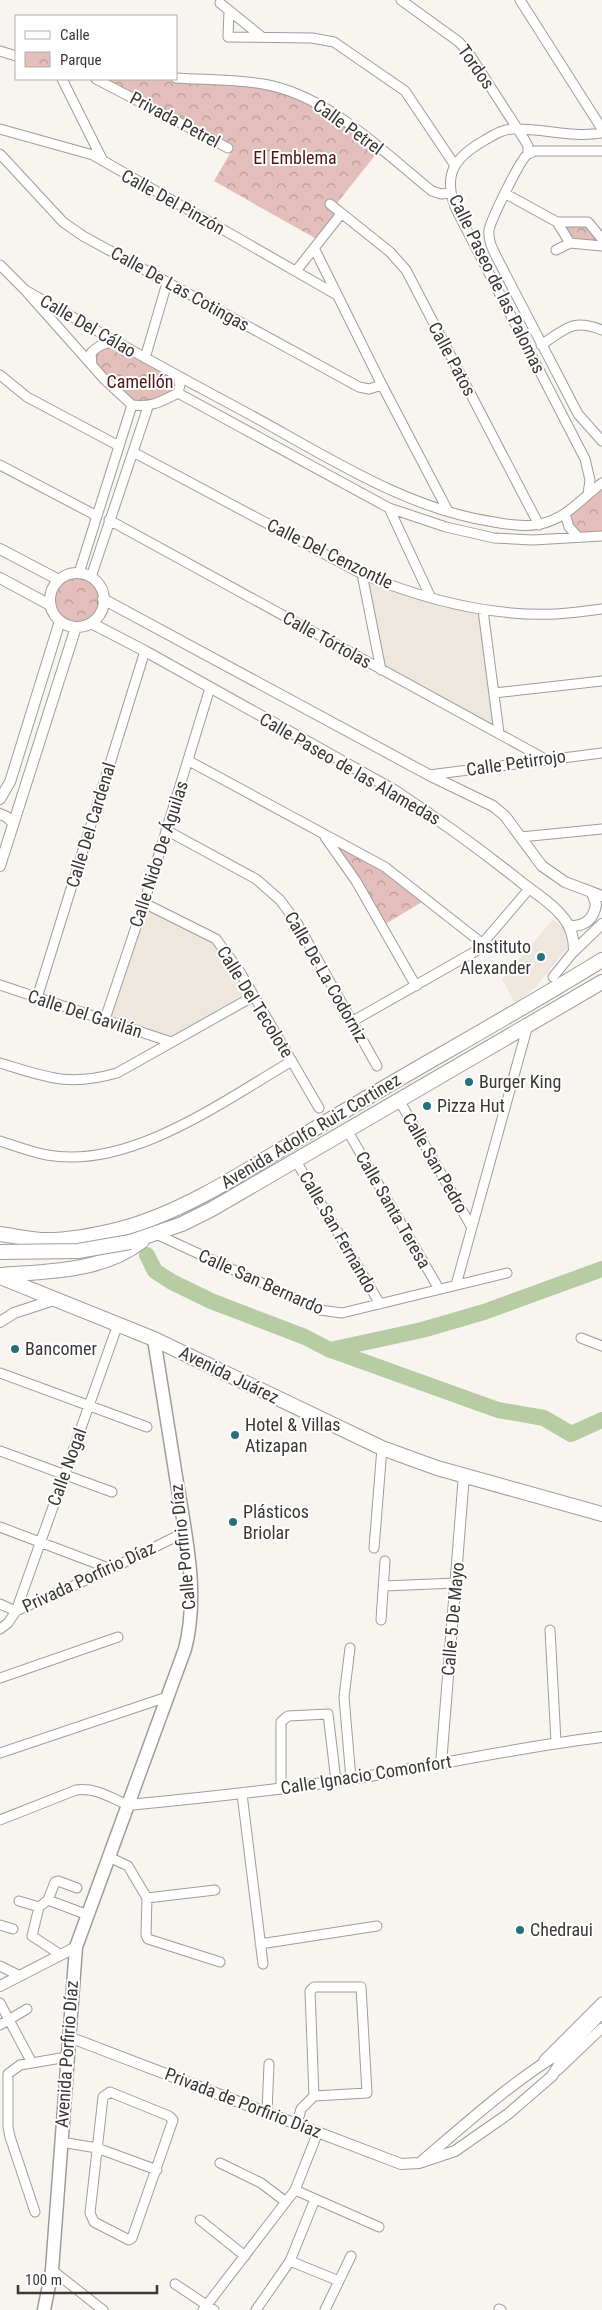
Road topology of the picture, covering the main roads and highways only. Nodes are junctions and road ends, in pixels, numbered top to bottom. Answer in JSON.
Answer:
{"nodes":[{"id":1,"x":602,"y":960,"type":"edge"},
{"id":2,"x":602,"y":982,"type":"edge"},
{"id":3,"x":0,"y":1234,"type":"edge"},
{"id":4,"x":152,"y":1236,"type":"junction"},
{"id":5,"x":41,"y":1240,"type":"junction"},
{"id":6,"x":0,"y":1252,"type":"edge"},
{"id":7,"x":40,"y":1272,"type":"junction"},
{"id":8,"x":0,"y":1276,"type":"edge"},
{"id":9,"x":154,"y":1340,"type":"junction"},
{"id":10,"x":602,"y":1514,"type":"edge"},
{"id":11,"x":128,"y":1805,"type":"joint"},
{"id":12,"x":44,"y":2310,"type":"edge"}],
"edges":[{"from":1,"to":5,"type":"main road","name":"Avenida Adolfo Ruiz Cortinez"},
{"from":2,"to":4,"type":"main road","name":"Avenida Adolfo Ruiz Cortinez"},
{"from":3,"to":5,"type":"main road","name":"Avenida Adolfo Ruiz Cortinez"},
{"from":4,"to":6,"type":"main road","name":"Avenida Adolfo Ruiz Cortinez","bridge":true},
{"from":4,"to":7,"type":"main road"},
{"from":5,"to":7,"type":"main road"},
{"from":7,"to":8,"type":"main road"},
{"from":8,"to":9,"type":"main road","name":"Avenida Juárez"},
{"from":9,"to":10,"type":"main road","name":"Avenida Juárez"},
{"from":9,"to":11,"type":"main road","name":"Calle Porfirio Díaz"},
{"from":11,"to":12,"type":"main road","name":"Avenida Porfirio Díaz"}]}
